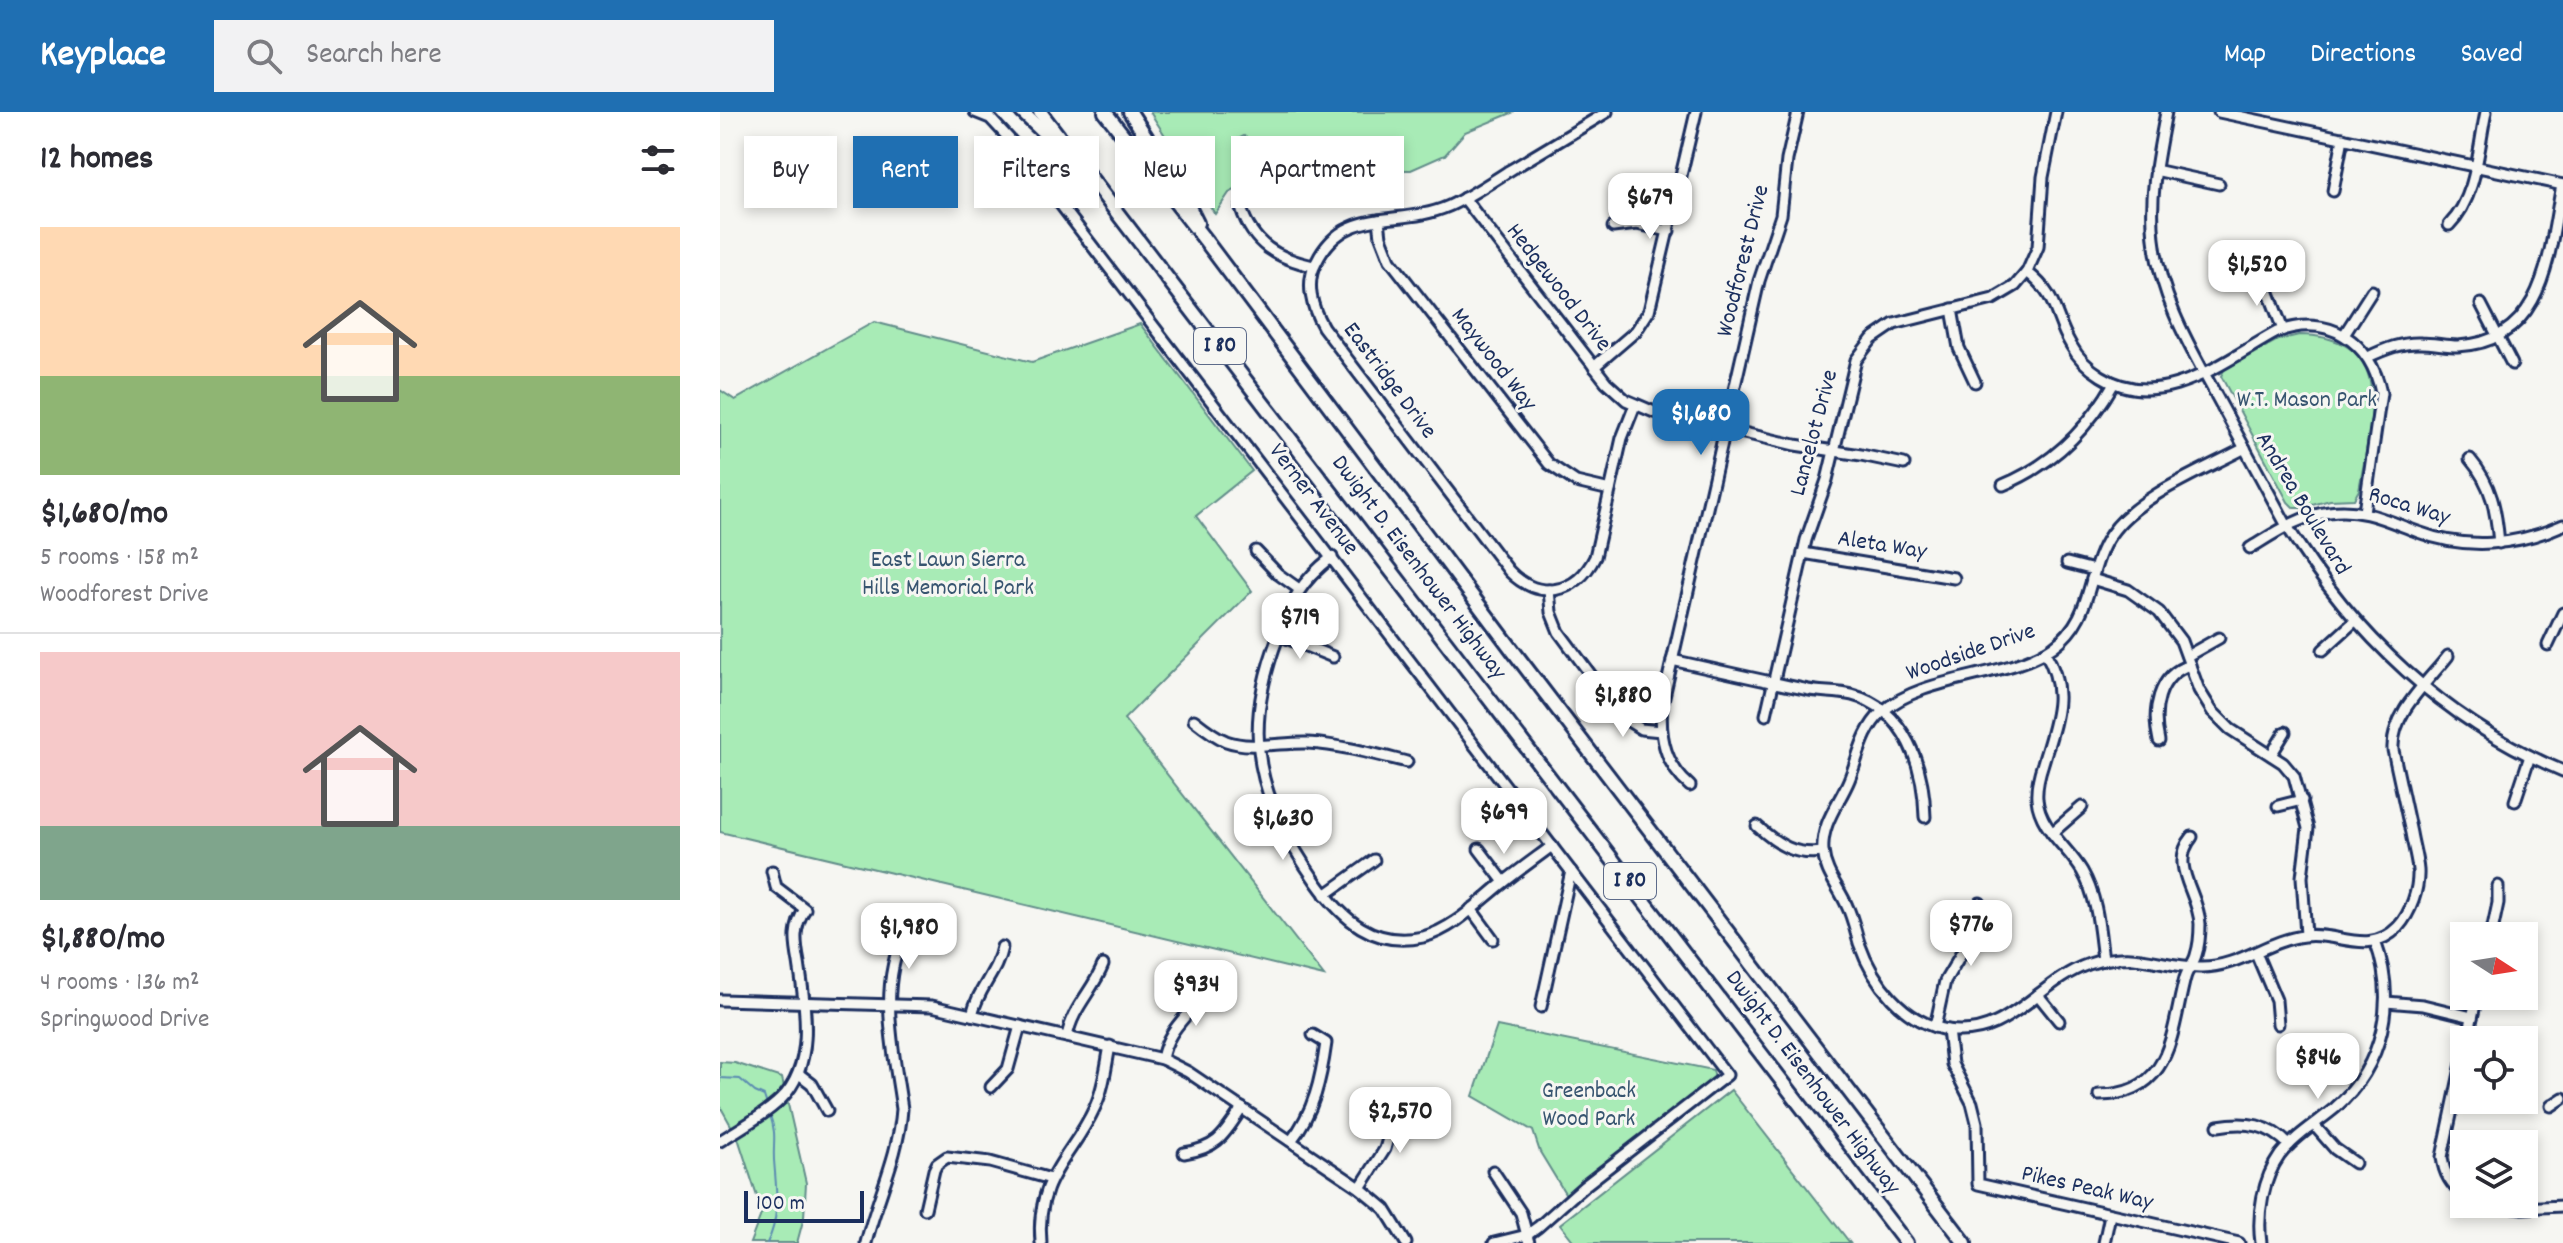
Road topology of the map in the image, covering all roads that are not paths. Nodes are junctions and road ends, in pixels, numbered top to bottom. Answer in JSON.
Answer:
{"nodes":[{"id":1,"x":975,"y":112,"type":"edge"},
{"id":2,"x":1022,"y":112,"type":"edge"},
{"id":3,"x":1040,"y":112,"type":"edge"},
{"id":4,"x":1105,"y":112,"type":"edge"},
{"id":5,"x":1130,"y":112,"type":"edge"},
{"id":6,"x":1607,"y":112,"type":"edge"},
{"id":7,"x":1696,"y":112,"type":"edge"},
{"id":8,"x":1798,"y":112,"type":"edge"},
{"id":9,"x":2056,"y":112,"type":"edge"},
{"id":10,"x":2166,"y":112,"type":"edge"},
{"id":11,"x":2219,"y":112,"type":"edge"},
{"id":12,"x":2486,"y":112,"type":"edge"},
{"id":13,"x":1048,"y":136,"type":"edge"},
{"id":14,"x":1058,"y":136,"type":"edge"},
{"id":15,"x":2343,"y":138,"type":"junction"},
{"id":16,"x":2475,"y":167,"type":"junction"},
{"id":17,"x":2155,"y":170,"type":"junction"},
{"id":18,"x":2219,"y":184,"type":"dead end"},
{"id":19,"x":2563,"y":185,"type":"edge"},
{"id":20,"x":1099,"y":189,"type":"edge"},
{"id":21,"x":2333,"y":191,"type":"dead end"},
{"id":22,"x":1464,"y":198,"type":"junction"},
{"id":23,"x":1241,"y":208,"type":"dead end"},
{"id":24,"x":1379,"y":220,"type":"junction"},
{"id":25,"x":2449,"y":225,"type":"dead end"},
{"id":26,"x":1613,"y":227,"type":"dead end"},
{"id":27,"x":1669,"y":231,"type":"junction"},
{"id":28,"x":1205,"y":240,"type":"junction"},
{"id":29,"x":1313,"y":266,"type":"junction"},
{"id":30,"x":2027,"y":272,"type":"junction"},
{"id":31,"x":2262,"y":274,"type":"dead end"},
{"id":32,"x":2372,"y":291,"type":"dead end"},
{"id":33,"x":2481,"y":304,"type":"dead end"},
{"id":34,"x":1952,"y":309,"type":"junction"},
{"id":35,"x":2283,"y":330,"type":"junction"},
{"id":36,"x":2344,"y":335,"type":"junction"},
{"id":37,"x":2497,"y":335,"type":"junction"},
{"id":38,"x":2368,"y":357,"type":"junction"},
{"id":39,"x":2512,"y":364,"type":"dead end"},
{"id":40,"x":1594,"y":367,"type":"junction"},
{"id":41,"x":2204,"y":372,"type":"junction"},
{"id":42,"x":1975,"y":382,"type":"dead end"},
{"id":43,"x":2114,"y":383,"type":"junction"},
{"id":44,"x":1635,"y":405,"type":"junction"},
{"id":45,"x":1725,"y":429,"type":"junction"},
{"id":46,"x":2245,"y":448,"type":"junction"},
{"id":47,"x":1833,"y":451,"type":"junction"},
{"id":48,"x":2470,"y":459,"type":"dead end"},
{"id":49,"x":1904,"y":464,"type":"dead end"},
{"id":50,"x":2003,"y":485,"type":"dead end"},
{"id":51,"x":1610,"y":490,"type":"junction"},
{"id":52,"x":2364,"y":512,"type":"junction"},
{"id":53,"x":2563,"y":525,"type":"edge"},
{"id":54,"x":2287,"y":526,"type":"junction"},
{"id":55,"x":2499,"y":543,"type":"junction"},
{"id":56,"x":2250,"y":548,"type":"dead end"},
{"id":57,"x":1256,"y":551,"type":"dead end"},
{"id":58,"x":1803,"y":553,"type":"junction"},
{"id":59,"x":1332,"y":557,"type":"junction"},
{"id":60,"x":2067,"y":563,"type":"dead end"},
{"id":61,"x":2093,"y":575,"type":"junction"},
{"id":62,"x":1954,"y":578,"type":"dead end"},
{"id":63,"x":1299,"y":589,"type":"junction"},
{"id":64,"x":1549,"y":590,"type":"junction"},
{"id":65,"x":2563,"y":613,"type":"edge"},
{"id":66,"x":2355,"y":621,"type":"junction"},
{"id":67,"x":1279,"y":635,"type":"junction"},
{"id":68,"x":2219,"y":638,"type":"dead end"},
{"id":69,"x":2548,"y":645,"type":"dead end"},
{"id":70,"x":2323,"y":650,"type":"dead end"},
{"id":71,"x":2045,"y":652,"type":"junction"},
{"id":72,"x":2448,"y":656,"type":"dead end"},
{"id":73,"x":1333,"y":657,"type":"dead end"},
{"id":74,"x":1672,"y":660,"type":"junction"},
{"id":75,"x":2188,"y":660,"type":"junction"},
{"id":76,"x":1774,"y":683,"type":"junction"},
{"id":77,"x":2424,"y":687,"type":"junction"},
{"id":78,"x":1884,"y":711,"type":"junction"},
{"id":79,"x":1766,"y":715,"type":"dead end"},
{"id":80,"x":1194,"y":720,"type":"dead end"},
{"id":81,"x":1661,"y":731,"type":"junction"},
{"id":82,"x":2285,"y":732,"type":"dead end"},
{"id":83,"x":2159,"y":741,"type":"dead end"},
{"id":84,"x":1259,"y":744,"type":"junction"},
{"id":85,"x":2271,"y":755,"type":"junction"},
{"id":86,"x":2530,"y":756,"type":"junction"},
{"id":87,"x":1407,"y":762,"type":"dead end"},
{"id":88,"x":2563,"y":771,"type":"edge"},
{"id":89,"x":1690,"y":786,"type":"dead end"},
{"id":90,"x":2302,"y":800,"type":"junction"},
{"id":91,"x":2515,"y":801,"type":"dead end"},
{"id":92,"x":2278,"y":806,"type":"dead end"},
{"id":93,"x":2082,"y":807,"type":"dead end"},
{"id":94,"x":1925,"y":817,"type":"dead end"},
{"id":95,"x":1757,"y":826,"type":"dead end"},
{"id":96,"x":2052,"y":833,"type":"junction"},
{"id":97,"x":2192,"y":837,"type":"dead end"},
{"id":98,"x":1552,"y":846,"type":"junction"},
{"id":99,"x":1479,"y":849,"type":"dead end"},
{"id":100,"x":1823,"y":852,"type":"junction"},
{"id":101,"x":1374,"y":860,"type":"dead end"},
{"id":102,"x":772,"y":871,"type":"dead end"},
{"id":103,"x":1571,"y":871,"type":"junction"},
{"id":104,"x":1504,"y":882,"type":"junction"},
{"id":105,"x":2498,"y":886,"type":"dead end"},
{"id":106,"x":1325,"y":895,"type":"junction"},
{"id":107,"x":1980,"y":903,"type":"dead end"},
{"id":108,"x":1471,"y":909,"type":"junction"},
{"id":109,"x":2494,"y":922,"type":"edge"},
{"id":110,"x":905,"y":932,"type":"dead end"},
{"id":111,"x":2306,"y":935,"type":"junction"},
{"id":112,"x":1493,"y":939,"type":"dead end"},
{"id":113,"x":2375,"y":941,"type":"junction"},
{"id":114,"x":1002,"y":947,"type":"dead end"},
{"id":115,"x":2256,"y":953,"type":"junction"},
{"id":116,"x":2103,"y":960,"type":"junction"},
{"id":117,"x":1103,"y":965,"type":"dead end"},
{"id":118,"x":2190,"y":967,"type":"junction"},
{"id":119,"x":1206,"y":988,"type":"dead end"},
{"id":120,"x":2038,"y":995,"type":"junction"},
{"id":121,"x":720,"y":1000,"type":"edge"},
{"id":122,"x":804,"y":1002,"type":"junction"},
{"id":123,"x":2386,"y":1002,"type":"junction"},
{"id":124,"x":890,"y":1004,"type":"junction"},
{"id":125,"x":1541,"y":1007,"type":"dead end"},
{"id":126,"x":2474,"y":1010,"type":"edge"},
{"id":127,"x":972,"y":1015,"type":"junction"},
{"id":128,"x":2472,"y":1017,"type":"junction"},
{"id":129,"x":2059,"y":1021,"type":"dead end"},
{"id":130,"x":2278,"y":1024,"type":"dead end"},
{"id":131,"x":1020,"y":1026,"type":"junction"},
{"id":132,"x":2470,"y":1026,"type":"edge"},
{"id":133,"x":1935,"y":1027,"type":"junction"},
{"id":134,"x":1948,"y":1030,"type":"junction"},
{"id":135,"x":1313,"y":1035,"type":"dead end"},
{"id":136,"x":1067,"y":1037,"type":"junction"},
{"id":137,"x":1110,"y":1046,"type":"junction"},
{"id":138,"x":1162,"y":1059,"type":"junction"},
{"id":139,"x":799,"y":1074,"type":"junction"},
{"id":140,"x":991,"y":1087,"type":"dead end"},
{"id":141,"x":2099,"y":1095,"type":"dead end"},
{"id":142,"x":2563,"y":1098,"type":"edge"},
{"id":143,"x":1398,"y":1103,"type":"dead end"},
{"id":144,"x":2551,"y":1106,"type":"dead end"},
{"id":145,"x":1242,"y":1108,"type":"junction"},
{"id":146,"x":827,"y":1111,"type":"dead end"},
{"id":147,"x":2451,"y":1114,"type":"edge"},
{"id":148,"x":2314,"y":1125,"type":"junction"},
{"id":149,"x":2218,"y":1126,"type":"dead end"},
{"id":150,"x":720,"y":1141,"type":"edge"},
{"id":151,"x":1291,"y":1141,"type":"junction"},
{"id":152,"x":2289,"y":1145,"type":"junction"},
{"id":153,"x":1184,"y":1153,"type":"dead end"},
{"id":154,"x":2355,"y":1163,"type":"dead end"},
{"id":155,"x":1493,"y":1171,"type":"dead end"},
{"id":156,"x":1051,"y":1179,"type":"junction"},
{"id":157,"x":2450,"y":1182,"type":"edge"},
{"id":158,"x":1360,"y":1188,"type":"junction"},
{"id":159,"x":2563,"y":1206,"type":"edge"},
{"id":160,"x":2538,"y":1207,"type":"edge"},
{"id":161,"x":925,"y":1209,"type":"dead end"},
{"id":162,"x":2110,"y":1215,"type":"junction"},
{"id":163,"x":1528,"y":1239,"type":"edge"},
{"id":164,"x":2195,"y":1239,"type":"edge"},
{"id":165,"x":2260,"y":1241,"type":"edge"},
{"id":166,"x":866,"y":1243,"type":"edge"},
{"id":167,"x":1041,"y":1243,"type":"edge"},
{"id":168,"x":1406,"y":1243,"type":"edge"},
{"id":169,"x":1494,"y":1243,"type":"edge"},
{"id":170,"x":1906,"y":1243,"type":"edge"},
{"id":171,"x":1965,"y":1243,"type":"edge"},
{"id":172,"x":2104,"y":1243,"type":"edge"},
{"id":173,"x":2239,"y":1243,"type":"edge"},
{"id":174,"x":2249,"y":1243,"type":"edge"}],
"edges":[{"from":1,"to":59,"type":"street","name":"Verner Avenue"},
{"from":2,"to":13,"type":"highway"},
{"from":3,"to":14,"type":"highway","name":"Dwight D. Eisenhower Highway","number":"I 80"},
{"from":4,"to":28,"type":"highway","name":"Dwight D. Eisenhower Highway","number":"I 80"},
{"from":5,"to":28,"type":"highway"},
{"from":6,"to":22,"type":"street"},
{"from":7,"to":27,"type":"street"},
{"from":8,"to":45,"type":"street","name":"Woodforest Drive"},
{"from":9,"to":30,"type":"street"},
{"from":10,"to":17,"type":"street","name":"Andrea Boulevard"},
{"from":11,"to":15,"type":"street"},
{"from":12,"to":16,"type":"street"},
{"from":15,"to":16,"type":"street"},
{"from":15,"to":21,"type":"street"},
{"from":16,"to":19,"type":"street"},
{"from":16,"to":25,"type":"street"},
{"from":17,"to":18,"type":"street"},
{"from":17,"to":41,"type":"street","name":"Andrea Boulevard"},
{"from":19,"to":37,"type":"street"},
{"from":20,"to":170,"type":"highway","name":"Dwight D. Eisenhower Highway","number":"I 80"},
{"from":22,"to":24,"type":"street"},
{"from":22,"to":40,"type":"street","name":"Hedgewood Drive"},
{"from":23,"to":29,"type":"street"},
{"from":24,"to":29,"type":"street"},
{"from":24,"to":51,"type":"street","name":"Maywood Way"},
{"from":26,"to":27,"type":"street"},
{"from":27,"to":40,"type":"street"},
{"from":28,"to":171,"type":"highway","name":"Dwight D. Eisenhower Highway","number":"I 80"},
{"from":29,"to":64,"type":"street","name":"Eastridge Drive"},
{"from":30,"to":34,"type":"street","name":"Lancelot Drive"},
{"from":30,"to":43,"type":"street"},
{"from":31,"to":35,"type":"street"},
{"from":32,"to":36,"type":"street"},
{"from":33,"to":37,"type":"street"},
{"from":34,"to":42,"type":"street"},
{"from":34,"to":47,"type":"street","name":"Lancelot Drive"},
{"from":35,"to":36,"type":"street"},
{"from":35,"to":41,"type":"street"},
{"from":36,"to":38,"type":"street"},
{"from":37,"to":38,"type":"street"},
{"from":37,"to":39,"type":"street"},
{"from":38,"to":52,"type":"street"},
{"from":40,"to":44,"type":"street","name":"Hedgewood Drive"},
{"from":41,"to":43,"type":"street"},
{"from":41,"to":46,"type":"street","name":"Andrea Boulevard"},
{"from":43,"to":50,"type":"street"},
{"from":44,"to":45,"type":"street","name":"Hedgewood Drive"},
{"from":44,"to":51,"type":"street"},
{"from":45,"to":47,"type":"street","name":"Hedgewood Drive"},
{"from":45,"to":74,"type":"street","name":"Woodforest Drive"},
{"from":46,"to":54,"type":"street","name":"Andrea Boulevard"},
{"from":46,"to":61,"type":"street","name":"Woodside Drive"},
{"from":47,"to":49,"type":"street","name":"Hedgewood Drive"},
{"from":47,"to":58,"type":"street","name":"Lancelot Drive"},
{"from":48,"to":55,"type":"street"},
{"from":51,"to":64,"type":"street"},
{"from":52,"to":54,"type":"street","name":"Roca Way"},
{"from":52,"to":55,"type":"street","name":"Roca Way"},
{"from":53,"to":55,"type":"street","name":"Roca Way"},
{"from":54,"to":56,"type":"street","name":"Roca Way"},
{"from":54,"to":66,"type":"street","name":"Andrea Boulevard"},
{"from":57,"to":63,"type":"street"},
{"from":58,"to":62,"type":"street","name":"Aleta Way"},
{"from":58,"to":76,"type":"street","name":"Lancelot Drive"},
{"from":59,"to":63,"type":"street"},
{"from":59,"to":98,"type":"street","name":"Verner Avenue"},
{"from":60,"to":61,"type":"street"},
{"from":61,"to":71,"type":"street","name":"Woodside Drive"},
{"from":61,"to":75,"type":"street"},
{"from":63,"to":67,"type":"street"},
{"from":64,"to":81,"type":"street"},
{"from":65,"to":69,"type":"street"},
{"from":66,"to":70,"type":"street"},
{"from":66,"to":77,"type":"street","name":"Andrea Boulevard"},
{"from":67,"to":73,"type":"street"},
{"from":67,"to":84,"type":"street"},
{"from":68,"to":75,"type":"street"},
{"from":71,"to":78,"type":"street","name":"Woodside Drive"},
{"from":71,"to":96,"type":"street"},
{"from":72,"to":77,"type":"street"},
{"from":74,"to":76,"type":"street","name":"Woodside Drive"},
{"from":74,"to":81,"type":"street","name":"Woodforest Drive"},
{"from":75,"to":83,"type":"street"},
{"from":75,"to":85,"type":"street"},
{"from":76,"to":78,"type":"street","name":"Woodside Drive"},
{"from":76,"to":79,"type":"street","name":"Lancelot Drive"},
{"from":77,"to":86,"type":"street","name":"Andrea Boulevard"},
{"from":77,"to":113,"type":"street"},
{"from":78,"to":94,"type":"street"},
{"from":78,"to":100,"type":"street"},
{"from":80,"to":84,"type":"street"},
{"from":81,"to":89,"type":"street","name":"Woodforest Drive"},
{"from":82,"to":85,"type":"street"},
{"from":84,"to":87,"type":"street"},
{"from":84,"to":106,"type":"street"},
{"from":85,"to":90,"type":"street"},
{"from":86,"to":88,"type":"street","name":"Andrea Boulevard"},
{"from":86,"to":91,"type":"street"},
{"from":90,"to":92,"type":"street"},
{"from":90,"to":111,"type":"street"},
{"from":93,"to":96,"type":"street"},
{"from":95,"to":100,"type":"street"},
{"from":96,"to":116,"type":"street"},
{"from":97,"to":118,"type":"street"},
{"from":98,"to":103,"type":"street","name":"Verner Avenue"},
{"from":98,"to":104,"type":"street"},
{"from":99,"to":104,"type":"street"},
{"from":100,"to":133,"type":"street"},
{"from":101,"to":106,"type":"street"},
{"from":102,"to":122,"type":"street"},
{"from":103,"to":125,"type":"street"},
{"from":103,"to":163,"type":"street","name":"Verner Avenue"},
{"from":104,"to":108,"type":"street"},
{"from":105,"to":109,"type":"street"},
{"from":106,"to":108,"type":"street"},
{"from":107,"to":133,"type":"street"},
{"from":108,"to":112,"type":"street"},
{"from":110,"to":124,"type":"street"},
{"from":111,"to":113,"type":"street"},
{"from":111,"to":115,"type":"street"},
{"from":113,"to":123,"type":"street"},
{"from":114,"to":127,"type":"street"},
{"from":115,"to":118,"type":"street"},
{"from":115,"to":130,"type":"street"},
{"from":116,"to":118,"type":"street"},
{"from":116,"to":120,"type":"street"},
{"from":117,"to":136,"type":"street"},
{"from":118,"to":141,"type":"street"},
{"from":119,"to":138,"type":"street"},
{"from":120,"to":129,"type":"street"},
{"from":120,"to":134,"type":"street"},
{"from":121,"to":122,"type":"street"},
{"from":122,"to":124,"type":"street"},
{"from":122,"to":139,"type":"street"},
{"from":123,"to":128,"type":"street"},
{"from":123,"to":148,"type":"street"},
{"from":124,"to":127,"type":"street"},
{"from":124,"to":166,"type":"street"},
{"from":126,"to":128,"type":"street"},
{"from":127,"to":131,"type":"street"},
{"from":128,"to":132,"type":"street"},
{"from":131,"to":136,"type":"street"},
{"from":131,"to":140,"type":"street"},
{"from":133,"to":134,"type":"street"},
{"from":134,"to":162,"type":"street","name":"Pikes Peak Way"},
{"from":135,"to":151,"type":"street"},
{"from":136,"to":137,"type":"street"},
{"from":137,"to":138,"type":"street"},
{"from":137,"to":156,"type":"street"},
{"from":138,"to":145,"type":"street"},
{"from":139,"to":146,"type":"street"},
{"from":139,"to":150,"type":"street"},
{"from":142,"to":144,"type":"street"},
{"from":143,"to":158,"type":"street"},
{"from":145,"to":151,"type":"street"},
{"from":145,"to":153,"type":"street"},
{"from":147,"to":157,"type":"street"},
{"from":148,"to":152,"type":"street"},
{"from":148,"to":154,"type":"street"},
{"from":149,"to":152,"type":"street"},
{"from":151,"to":158,"type":"street"},
{"from":152,"to":165,"type":"street"},
{"from":155,"to":163,"type":"street"},
{"from":156,"to":161,"type":"street"},
{"from":156,"to":167,"type":"street"},
{"from":158,"to":168,"type":"street"},
{"from":159,"to":160,"type":"street"},
{"from":162,"to":164,"type":"street","name":"Pikes Peak Way"},
{"from":162,"to":172,"type":"street"},
{"from":163,"to":169,"type":"street"},
{"from":164,"to":173,"type":"street","name":"Pikes Peak Way"},
{"from":165,"to":174,"type":"street"}]}
